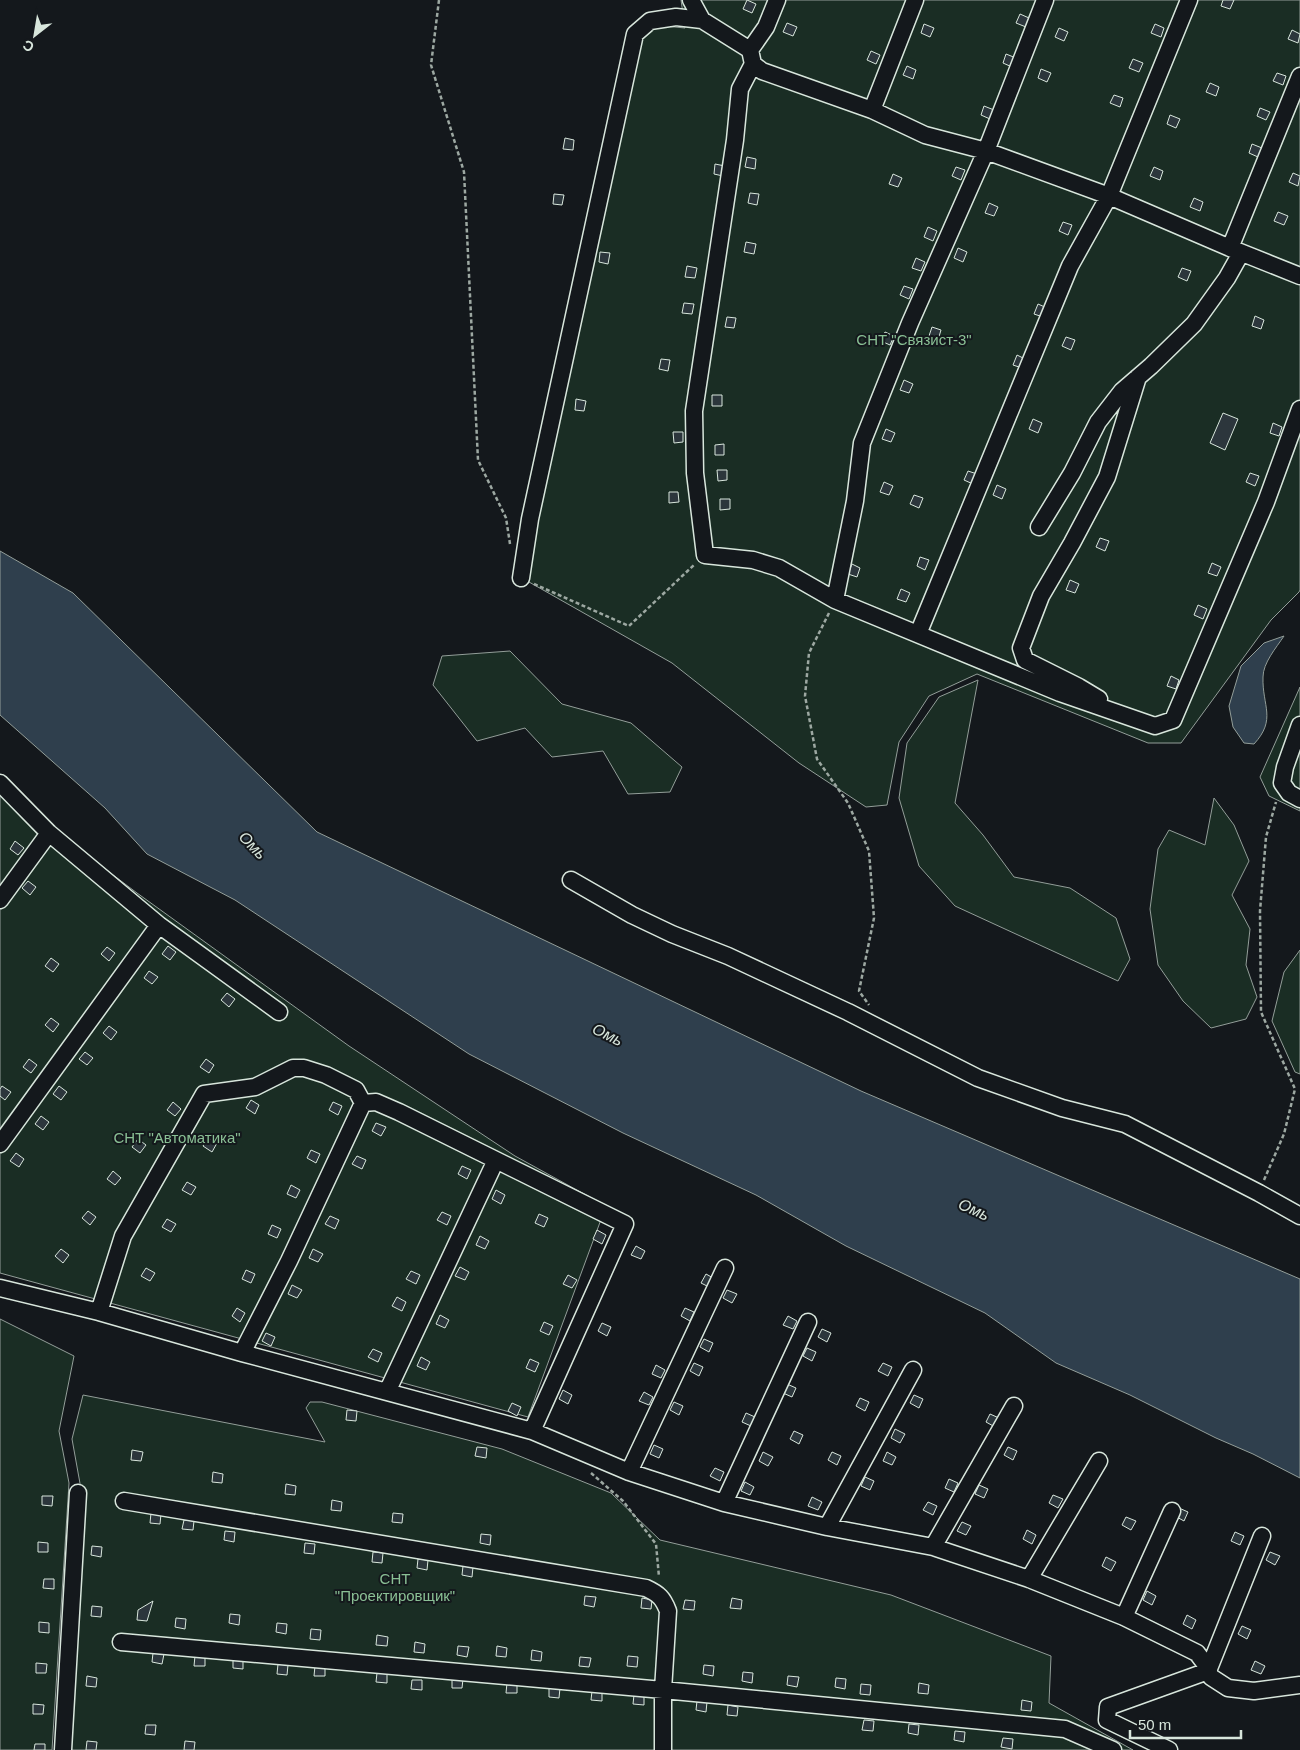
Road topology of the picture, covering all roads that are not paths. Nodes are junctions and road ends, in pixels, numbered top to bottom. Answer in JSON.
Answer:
{"nodes":[{"id":1,"x":691,"y":0,"type":"edge"},
{"id":2,"x":777,"y":0,"type":"edge"},
{"id":3,"x":915,"y":0,"type":"edge"},
{"id":4,"x":1045,"y":0,"type":"edge"},
{"id":5,"x":1189,"y":0,"type":"edge"},
{"id":6,"x":702,"y":20,"type":"junction"},
{"id":7,"x":751,"y":57,"type":"junction"},
{"id":8,"x":1300,"y":76,"type":"edge"},
{"id":9,"x":872,"y":110,"type":"junction"},
{"id":10,"x":986,"y":151,"type":"junction"},
{"id":11,"x":1109,"y":196,"type":"junction"},
{"id":12,"x":1235,"y":250,"type":"junction"},
{"id":13,"x":1300,"y":276,"type":"edge"},
{"id":14,"x":1138,"y":377,"type":"junction"},
{"id":15,"x":1300,"y":408,"type":"edge"},
{"id":16,"x":1039,"y":527,"type":"dead end"},
{"id":17,"x":521,"y":578,"type":"road end"},
{"id":18,"x":835,"y":600,"type":"junction"},
{"id":19,"x":918,"y":634,"type":"junction"},
{"id":20,"x":1109,"y":710,"type":"junction"},
{"id":21,"x":1300,"y":725,"type":"edge"},
{"id":22,"x":0,"y":783,"type":"edge"},
{"id":23,"x":1300,"y":799,"type":"edge"},
{"id":24,"x":50,"y":833,"type":"junction"},
{"id":25,"x":571,"y":880,"type":"dead end"},
{"id":26,"x":0,"y":900,"type":"edge"},
{"id":27,"x":159,"y":925,"type":"junction"},
{"id":28,"x":279,"y":1012,"type":"dead end"},
{"id":29,"x":363,"y":1104,"type":"junction"},
{"id":30,"x":0,"y":1144,"type":"edge"},
{"id":31,"x":496,"y":1160,"type":"junction"},
{"id":32,"x":1300,"y":1216,"type":"edge"},
{"id":33,"x":725,"y":1268,"type":"dead end"},
{"id":34,"x":0,"y":1288,"type":"edge"},
{"id":35,"x":99,"y":1312,"type":"junction"},
{"id":36,"x":808,"y":1322,"type":"dead end"},
{"id":37,"x":242,"y":1353,"type":"junction"},
{"id":38,"x":913,"y":1370,"type":"dead end"},
{"id":39,"x":387,"y":1392,"type":"junction"},
{"id":40,"x":1014,"y":1406,"type":"dead end"},
{"id":41,"x":532,"y":1431,"type":"junction"},
{"id":42,"x":1100,"y":1461,"type":"dead end"},
{"id":43,"x":629,"y":1472,"type":"junction"},
{"id":44,"x":78,"y":1494,"type":"dead end"},
{"id":45,"x":124,"y":1501,"type":"dead end"},
{"id":46,"x":724,"y":1503,"type":"junction"},
{"id":47,"x":1172,"y":1511,"type":"dead end"},
{"id":48,"x":827,"y":1527,"type":"junction"},
{"id":49,"x":1262,"y":1536,"type":"dead end"},
{"id":50,"x":933,"y":1547,"type":"junction"},
{"id":51,"x":1029,"y":1580,"type":"junction"},
{"id":52,"x":1124,"y":1617,"type":"junction"},
{"id":53,"x":121,"y":1642,"type":"dead end"},
{"id":54,"x":1208,"y":1671,"type":"junction"},
{"id":55,"x":1300,"y":1685,"type":"edge"},
{"id":56,"x":664,"y":1690,"type":"junction"},
{"id":57,"x":63,"y":1750,"type":"edge"},
{"id":58,"x":663,"y":1750,"type":"edge"},
{"id":59,"x":1113,"y":1750,"type":"edge"},
{"id":60,"x":1169,"y":1750,"type":"edge"}],
"edges":[{"from":1,"to":6,"type":"street"},
{"from":2,"to":7,"type":"street"},
{"from":3,"to":9,"type":"street"},
{"from":4,"to":10,"type":"street"},
{"from":5,"to":11,"type":"street"},
{"from":6,"to":7,"type":"street"},
{"from":6,"to":17,"type":"street"},
{"from":7,"to":9,"type":"street"},
{"from":7,"to":18,"type":"street"},
{"from":8,"to":12,"type":"street"},
{"from":9,"to":10,"type":"street"},
{"from":10,"to":11,"type":"street"},
{"from":10,"to":18,"type":"street"},
{"from":11,"to":12,"type":"street"},
{"from":11,"to":19,"type":"street"},
{"from":12,"to":13,"type":"street"},
{"from":12,"to":14,"type":"street"},
{"from":14,"to":16,"type":"street"},
{"from":14,"to":20,"type":"street"},
{"from":15,"to":20,"type":"street"},
{"from":18,"to":19,"type":"street"},
{"from":19,"to":20,"type":"street"},
{"from":21,"to":23,"type":"street"},
{"from":22,"to":24,"type":"street"},
{"from":24,"to":26,"type":"street"},
{"from":24,"to":27,"type":"street"},
{"from":25,"to":32,"type":"street"},
{"from":27,"to":28,"type":"street"},
{"from":27,"to":30,"type":"street"},
{"from":29,"to":31,"type":"street"},
{"from":29,"to":35,"type":"street"},
{"from":29,"to":37,"type":"street"},
{"from":31,"to":39,"type":"street"},
{"from":31,"to":41,"type":"street"},
{"from":33,"to":43,"type":"street"},
{"from":34,"to":35,"type":"street"},
{"from":35,"to":37,"type":"street"},
{"from":36,"to":46,"type":"street"},
{"from":37,"to":39,"type":"street"},
{"from":38,"to":48,"type":"street"},
{"from":39,"to":41,"type":"street"},
{"from":40,"to":50,"type":"street"},
{"from":41,"to":43,"type":"street"},
{"from":42,"to":51,"type":"street"},
{"from":43,"to":46,"type":"street"},
{"from":44,"to":57,"type":"street"},
{"from":45,"to":56,"type":"street"},
{"from":46,"to":48,"type":"street"},
{"from":47,"to":52,"type":"street"},
{"from":48,"to":50,"type":"street"},
{"from":49,"to":54,"type":"street"},
{"from":50,"to":51,"type":"street"},
{"from":51,"to":52,"type":"street"},
{"from":52,"to":54,"type":"street"},
{"from":53,"to":56,"type":"street"},
{"from":54,"to":55,"type":"street"},
{"from":54,"to":60,"type":"street"},
{"from":56,"to":58,"type":"street"},
{"from":56,"to":59,"type":"street"}]}
